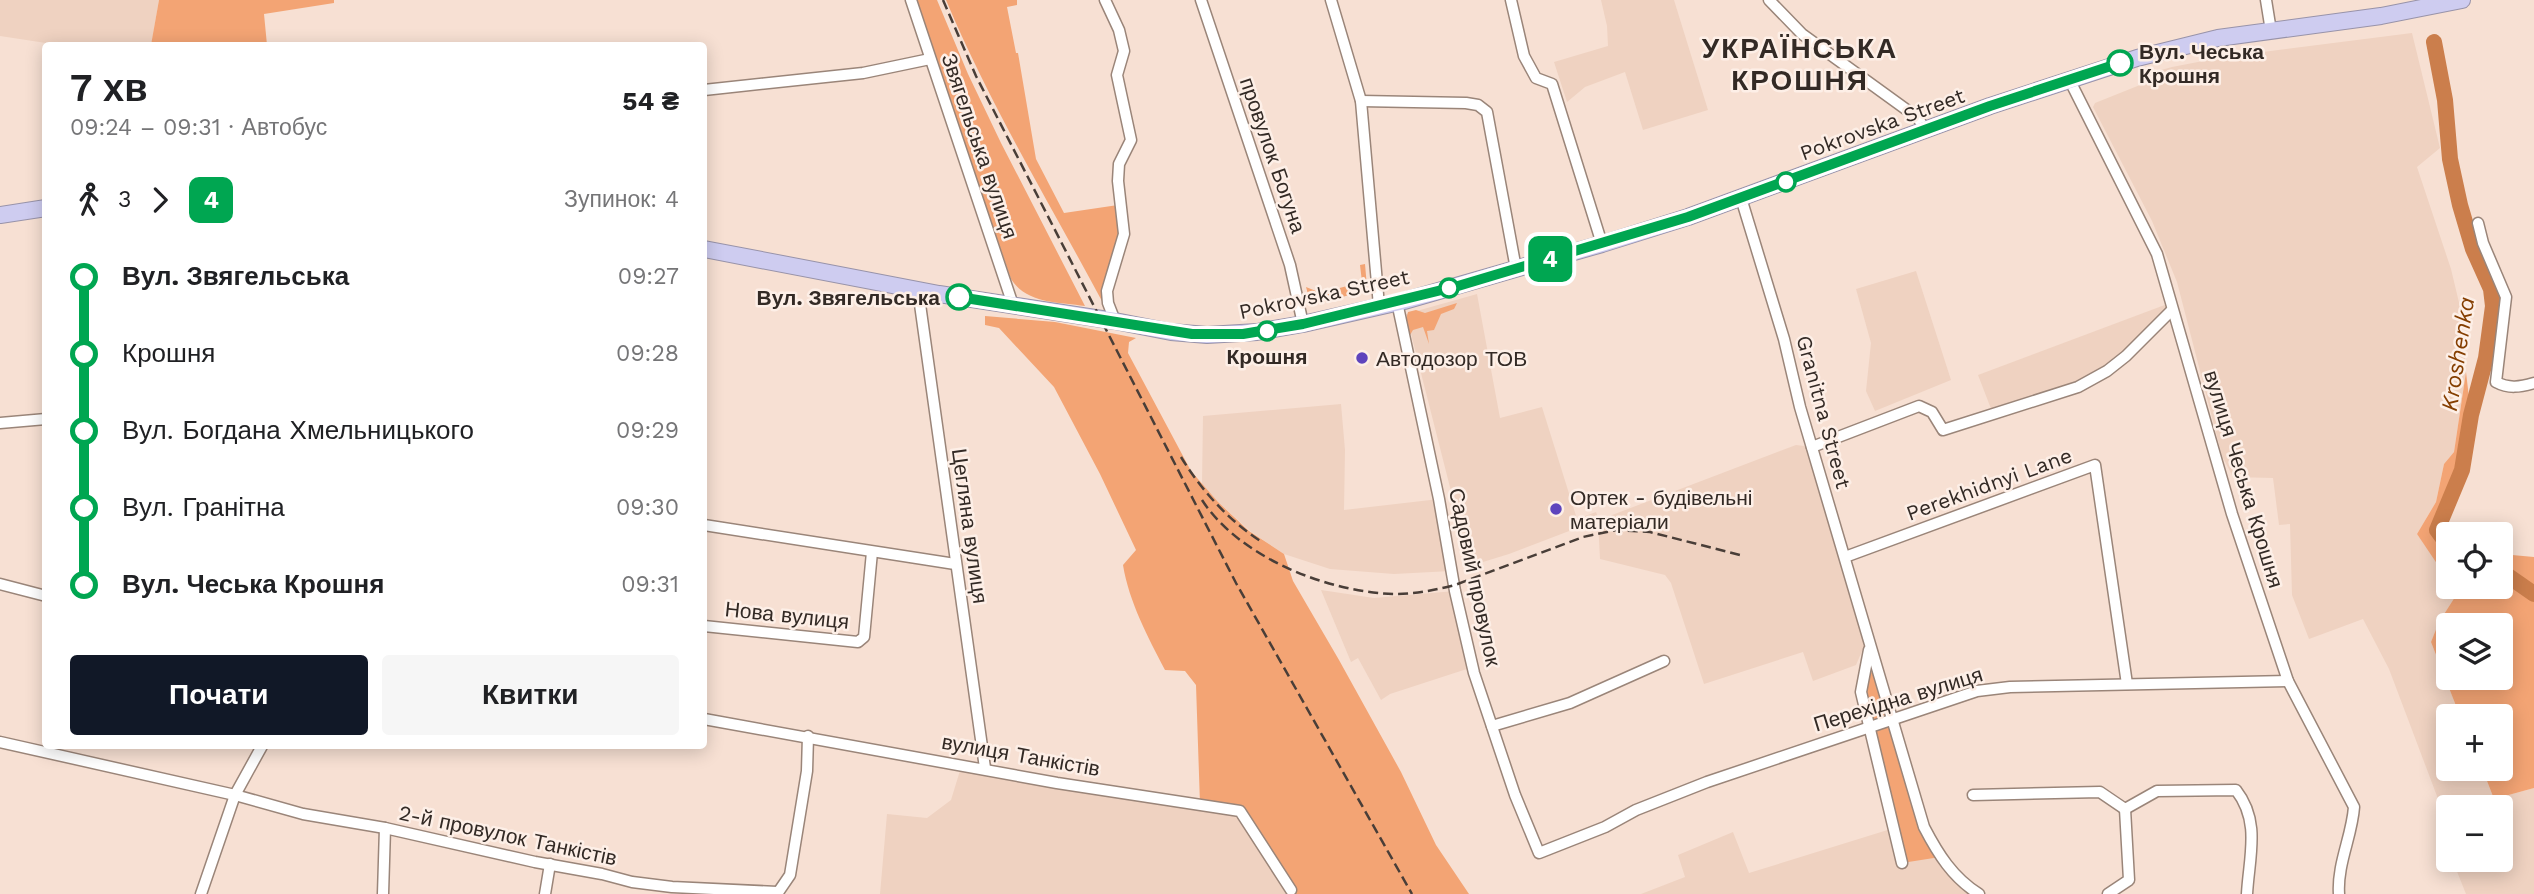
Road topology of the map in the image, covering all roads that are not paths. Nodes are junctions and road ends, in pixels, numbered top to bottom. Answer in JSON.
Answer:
{"nodes":[{"id":1,"x":911,"y":0,"type":"edge"},
{"id":2,"x":1105,"y":0,"type":"edge"},
{"id":3,"x":1200,"y":0,"type":"edge"},
{"id":4,"x":1331,"y":0,"type":"edge"},
{"id":5,"x":1511,"y":0,"type":"edge"},
{"id":6,"x":1769,"y":0,"type":"edge"},
{"id":7,"x":2266,"y":0,"type":"edge"},
{"id":8,"x":2462,"y":0,"type":"edge"},
{"id":9,"x":2271,"y":31,"type":"junction"},
{"id":10,"x":930,"y":60,"type":"junction"},
{"id":11,"x":2069,"y":79,"type":"junction"},
{"id":12,"x":707,"y":90,"type":"edge"},
{"id":13,"x":1361,"y":101,"type":"junction"},
{"id":14,"x":1926,"y":130,"type":"junction"},
{"id":15,"x":1741,"y":198,"type":"junction"},
{"id":16,"x":42,"y":209,"type":"edge"},
{"id":17,"x":0,"y":215,"type":"edge"},
{"id":18,"x":2479,"y":223,"type":"dead end"},
{"id":19,"x":1602,"y":244,"type":"junction"},
{"id":20,"x":707,"y":250,"type":"edge"},
{"id":21,"x":1516,"y":268,"type":"junction"},
{"id":22,"x":918,"y":290,"type":"junction"},
{"id":23,"x":1397,"y":302,"type":"junction"},
{"id":24,"x":1013,"y":305,"type":"junction"},
{"id":25,"x":1379,"y":306,"type":"junction"},
{"id":26,"x":2172,"y":310,"type":"junction"},
{"id":27,"x":1115,"y":321,"type":"junction"},
{"id":28,"x":1303,"y":324,"type":"junction"},
{"id":29,"x":2534,"y":383,"type":"edge"},
{"id":30,"x":42,"y":419,"type":"edge"},
{"id":31,"x":0,"y":423,"type":"edge"},
{"id":32,"x":1812,"y":447,"type":"junction"},
{"id":33,"x":707,"y":525,"type":"edge"},
{"id":34,"x":872,"y":552,"type":"junction"},
{"id":35,"x":1845,"y":557,"type":"junction"},
{"id":36,"x":955,"y":564,"type":"junction"},
{"id":37,"x":0,"y":584,"type":"edge"},
{"id":38,"x":42,"y":595,"type":"edge"},
{"id":39,"x":707,"y":626,"type":"edge"},
{"id":40,"x":1868,"y":637,"type":"junction"},
{"id":41,"x":1664,"y":661,"type":"dead end"},
{"id":42,"x":2288,"y":681,"type":"junction"},
{"id":43,"x":2127,"y":684,"type":"junction"},
{"id":44,"x":707,"y":719,"type":"edge"},
{"id":45,"x":1892,"y":720,"type":"junction"},
{"id":46,"x":1492,"y":726,"type":"junction"},
{"id":47,"x":1870,"y":727,"type":"junction"},
{"id":48,"x":808,"y":736,"type":"junction"},
{"id":49,"x":0,"y":742,"type":"edge"},
{"id":50,"x":260,"y":749,"type":"edge"},
{"id":51,"x":985,"y":768,"type":"junction"},
{"id":52,"x":235,"y":795,"type":"junction"},
{"id":53,"x":1973,"y":795,"type":"dead end"},
{"id":54,"x":2125,"y":809,"type":"junction"},
{"id":55,"x":385,"y":828,"type":"junction"},
{"id":56,"x":1539,"y":853,"type":"joint"},
{"id":57,"x":1902,"y":863,"type":"dead end"},
{"id":58,"x":550,"y":864,"type":"junction"},
{"id":59,"x":1291,"y":890,"type":"dead end"},
{"id":60,"x":777,"y":893,"type":"edge"},
{"id":61,"x":201,"y":894,"type":"edge"},
{"id":62,"x":383,"y":894,"type":"edge"},
{"id":63,"x":545,"y":894,"type":"edge"},
{"id":64,"x":1979,"y":894,"type":"edge"},
{"id":65,"x":2108,"y":894,"type":"edge"},
{"id":66,"x":2247,"y":894,"type":"edge"},
{"id":67,"x":2339,"y":894,"type":"edge"}],
"edges":[{"from":1,"to":10,"type":"street","name":"Звягельська вулиця"},
{"from":2,"to":27,"type":"street"},
{"from":3,"to":28,"type":"street","name":"провулок Богуна"},
{"from":4,"to":13,"type":"street"},
{"from":5,"to":19,"type":"street"},
{"from":6,"to":14,"type":"street"},
{"from":7,"to":9,"type":"street"},
{"from":8,"to":9,"type":"highway","name":"Pokrovska Street"},
{"from":9,"to":11,"type":"highway","name":"Pokrovska Street"},
{"from":10,"to":12,"type":"street"},
{"from":10,"to":24,"type":"street","name":"Звягельська вулиця"},
{"from":11,"to":14,"type":"highway","name":"Pokrovska Street"},
{"from":11,"to":26,"type":"street","name":"вулиця Чеська Крошня"},
{"from":13,"to":21,"type":"street"},
{"from":13,"to":25,"type":"street"},
{"from":14,"to":15,"type":"highway","name":"Pokrovska Street"},
{"from":15,"to":19,"type":"highway","name":"Pokrovska Street"},
{"from":15,"to":32,"type":"street","name":"Granitna Street"},
{"from":16,"to":17,"type":"highway"},
{"from":18,"to":29,"type":"street"},
{"from":19,"to":21,"type":"highway","name":"Pokrovska Street"},
{"from":20,"to":22,"type":"highway","name":"Pokrovska Street"},
{"from":21,"to":23,"type":"highway","name":"Pokrovska Street"},
{"from":22,"to":24,"type":"highway","name":"Pokrovska Street"},
{"from":22,"to":36,"type":"street","name":"Цегляна вулиця"},
{"from":23,"to":25,"type":"highway","name":"Pokrovska Street"},
{"from":23,"to":46,"type":"street","name":"Садовий провулок"},
{"from":24,"to":27,"type":"highway","name":"Pokrovska Street"},
{"from":25,"to":28,"type":"highway","name":"Pokrovska Street"},
{"from":26,"to":32,"type":"street"},
{"from":26,"to":42,"type":"street","name":"вулиця Чеська Крошня"},
{"from":27,"to":28,"type":"highway","name":"Pokrovska Street"},
{"from":30,"to":31,"type":"street"},
{"from":32,"to":35,"type":"street","name":"Granitna Street"},
{"from":33,"to":34,"type":"street"},
{"from":34,"to":36,"type":"street"},
{"from":34,"to":39,"type":"street","name":"Нова вулиця"},
{"from":35,"to":40,"type":"street","name":"Granitna Street"},
{"from":35,"to":43,"type":"street","name":"Perekhidnyi Lane"},
{"from":36,"to":51,"type":"street","name":"Цегляна вулиця"},
{"from":37,"to":38,"type":"street"},
{"from":40,"to":45,"type":"street","name":"Granitna Street"},
{"from":40,"to":47,"type":"street","name":"Granitna Street"},
{"from":41,"to":46,"type":"street"},
{"from":42,"to":43,"type":"street","name":"Перехідна вулиця"},
{"from":42,"to":67,"type":"street","name":"вулиця Чеська Крошня"},
{"from":43,"to":45,"type":"street","name":"Перехідна вулиця"},
{"from":44,"to":48,"type":"street","name":"вулиця Танкістів"},
{"from":45,"to":47,"type":"street","name":"Перехідна вулиця"},
{"from":45,"to":64,"type":"street","name":"Granitna Street"},
{"from":46,"to":56,"type":"street","name":"Садовий провулок"},
{"from":47,"to":56,"type":"street","name":"Перехідна вулиця"},
{"from":47,"to":57,"type":"street","name":"Granitna Street"},
{"from":48,"to":51,"type":"street","name":"вулиця Танкістів"},
{"from":48,"to":60,"type":"street"},
{"from":49,"to":52,"type":"street","name":"2-й провулок Танкістів"},
{"from":50,"to":52,"type":"street"},
{"from":51,"to":59,"type":"street","name":"вулиця Танкістів"},
{"from":52,"to":55,"type":"street","name":"2-й провулок Танкістів"},
{"from":52,"to":61,"type":"street"},
{"from":53,"to":54,"type":"street"},
{"from":54,"to":65,"type":"street"},
{"from":54,"to":66,"type":"street"},
{"from":55,"to":58,"type":"street","name":"2-й провулок Танкістів"},
{"from":55,"to":62,"type":"street"},
{"from":58,"to":60,"type":"street","name":"2-й провулок Танкістів"},
{"from":58,"to":63,"type":"street"}]}
